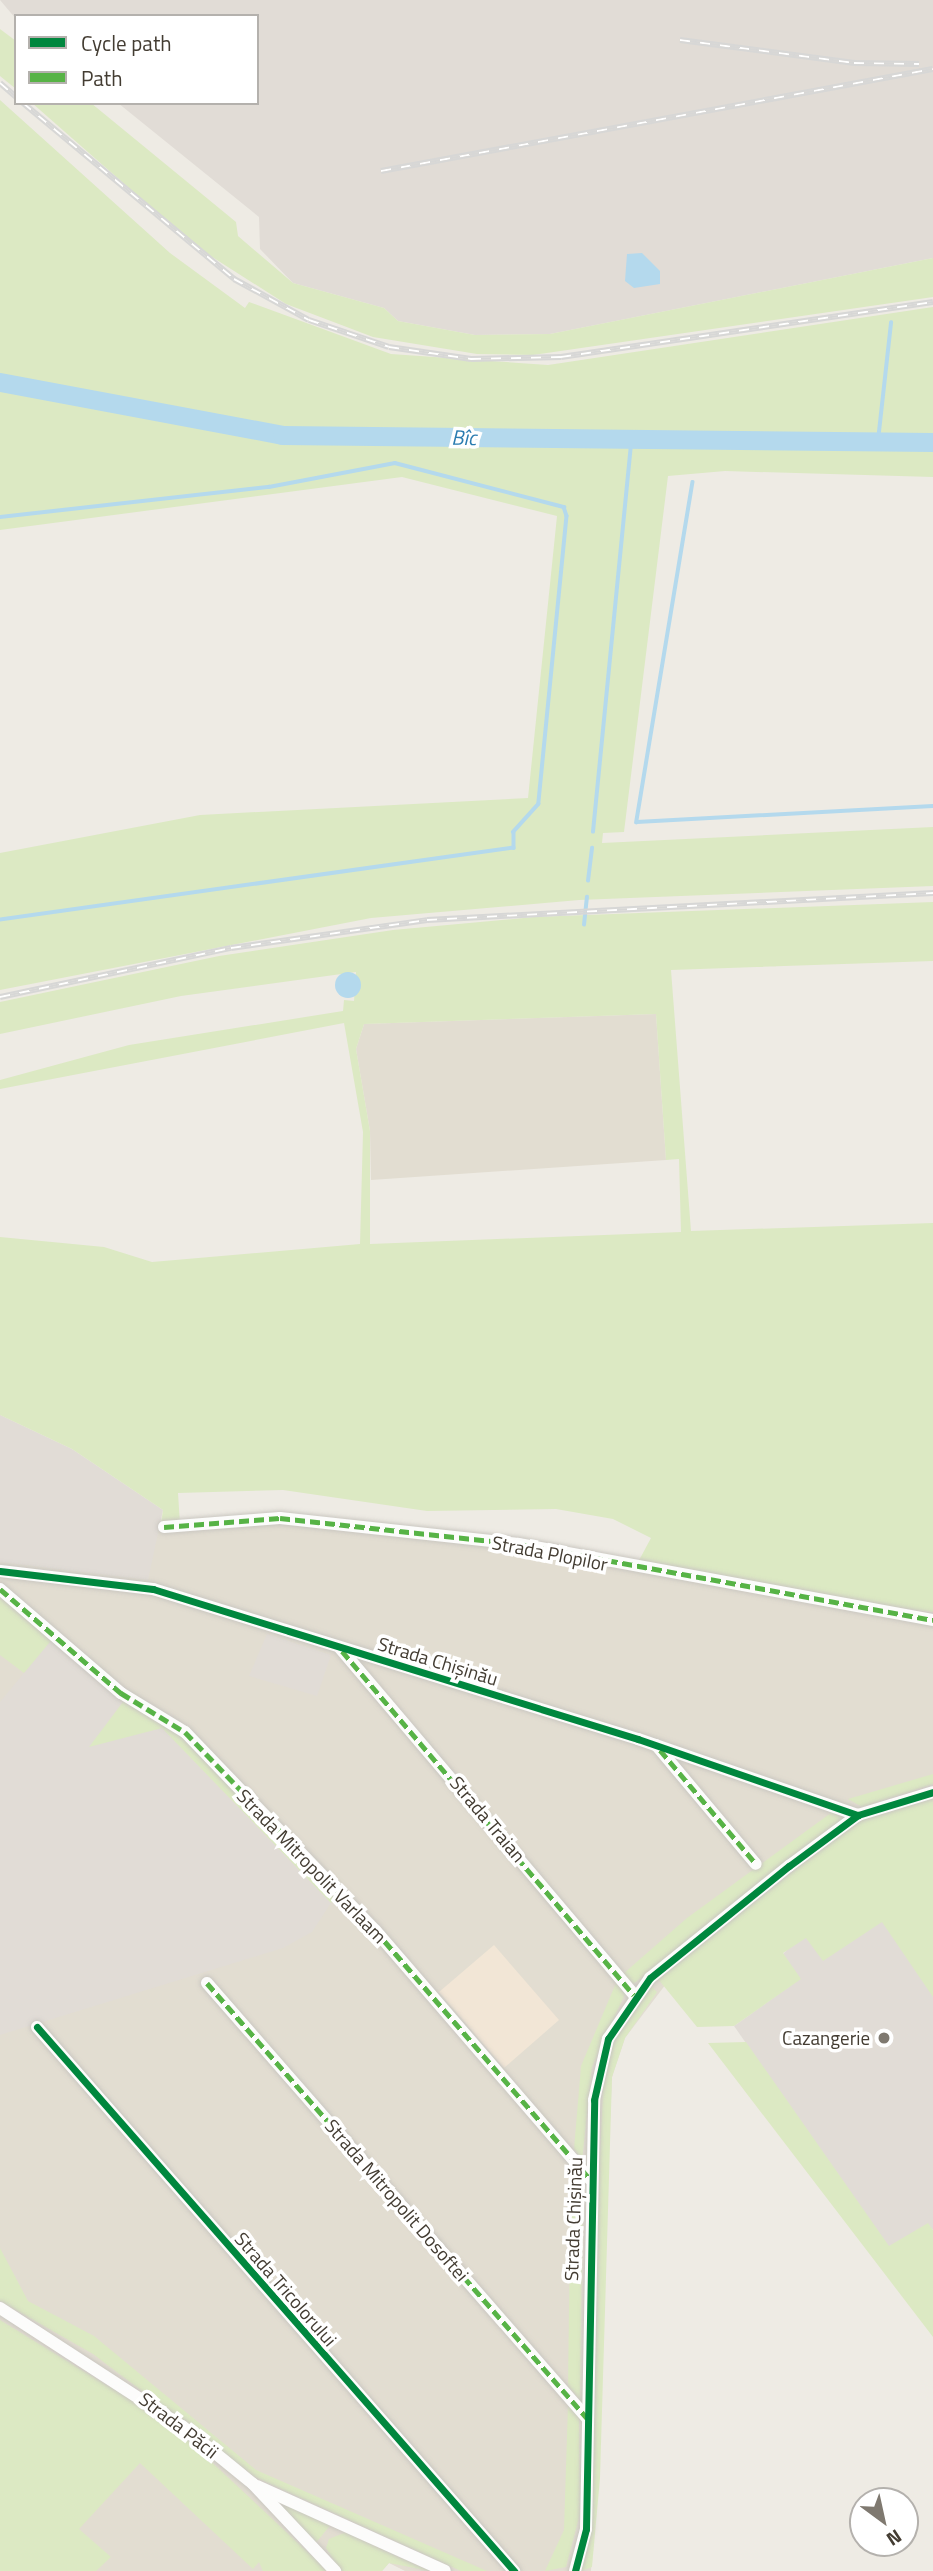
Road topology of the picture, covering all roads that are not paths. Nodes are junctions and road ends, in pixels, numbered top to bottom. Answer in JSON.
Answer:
{"nodes":[{"id":1,"x":164,"y":1527,"type":"dead end"},
{"id":2,"x":0,"y":1571,"type":"edge"},
{"id":3,"x":0,"y":1590,"type":"edge"},
{"id":4,"x":933,"y":1620,"type":"edge"},
{"id":5,"x":338,"y":1646,"type":"junction"},
{"id":6,"x":656,"y":1745,"type":"junction"},
{"id":7,"x":933,"y":1792,"type":"edge"},
{"id":8,"x":858,"y":1815,"type":"junction"},
{"id":9,"x":756,"y":1864,"type":"dead end"},
{"id":10,"x":207,"y":1983,"type":"dead end"},
{"id":11,"x":634,"y":1995,"type":"junction"},
{"id":12,"x":37,"y":2027,"type":"dead end"},
{"id":13,"x":590,"y":2179,"type":"junction"},
{"id":14,"x":0,"y":2308,"type":"edge"},
{"id":15,"x":587,"y":2418,"type":"junction"},
{"id":16,"x":253,"y":2484,"type":"junction"},
{"id":17,"x":335,"y":2571,"type":"edge"},
{"id":18,"x":445,"y":2571,"type":"edge"},
{"id":19,"x":513,"y":2571,"type":"edge"},
{"id":20,"x":575,"y":2571,"type":"edge"}],
"edges":[{"from":1,"to":4,"type":"street","name":"Strada Plopilor"},
{"from":2,"to":5,"type":"street","name":"Strada Chișinău"},
{"from":3,"to":13,"type":"street","name":"Strada Mitropolit Varlaam"},
{"from":5,"to":6,"type":"street","name":"Strada Chișinău"},
{"from":5,"to":11,"type":"street","name":"Strada Traian"},
{"from":6,"to":8,"type":"street","name":"Strada Chișinău"},
{"from":6,"to":9,"type":"street"},
{"from":7,"to":8,"type":"street","name":"Strada Chișinău"},
{"from":8,"to":11,"type":"street","name":"Strada Chișinău"},
{"from":10,"to":15,"type":"street","name":"Strada Mitropolit Dosoftei"},
{"from":11,"to":13,"type":"street","name":"Strada Chișinău"},
{"from":12,"to":19,"type":"street","name":"Strada Tricolorului"},
{"from":13,"to":15,"type":"street","name":"Strada Chișinău"},
{"from":14,"to":16,"type":"street","name":"Strada Păcii"},
{"from":15,"to":20,"type":"street","name":"Strada Chișinău"},
{"from":16,"to":17,"type":"street","name":"Strada Păcii"},
{"from":16,"to":18,"type":"street"}]}
